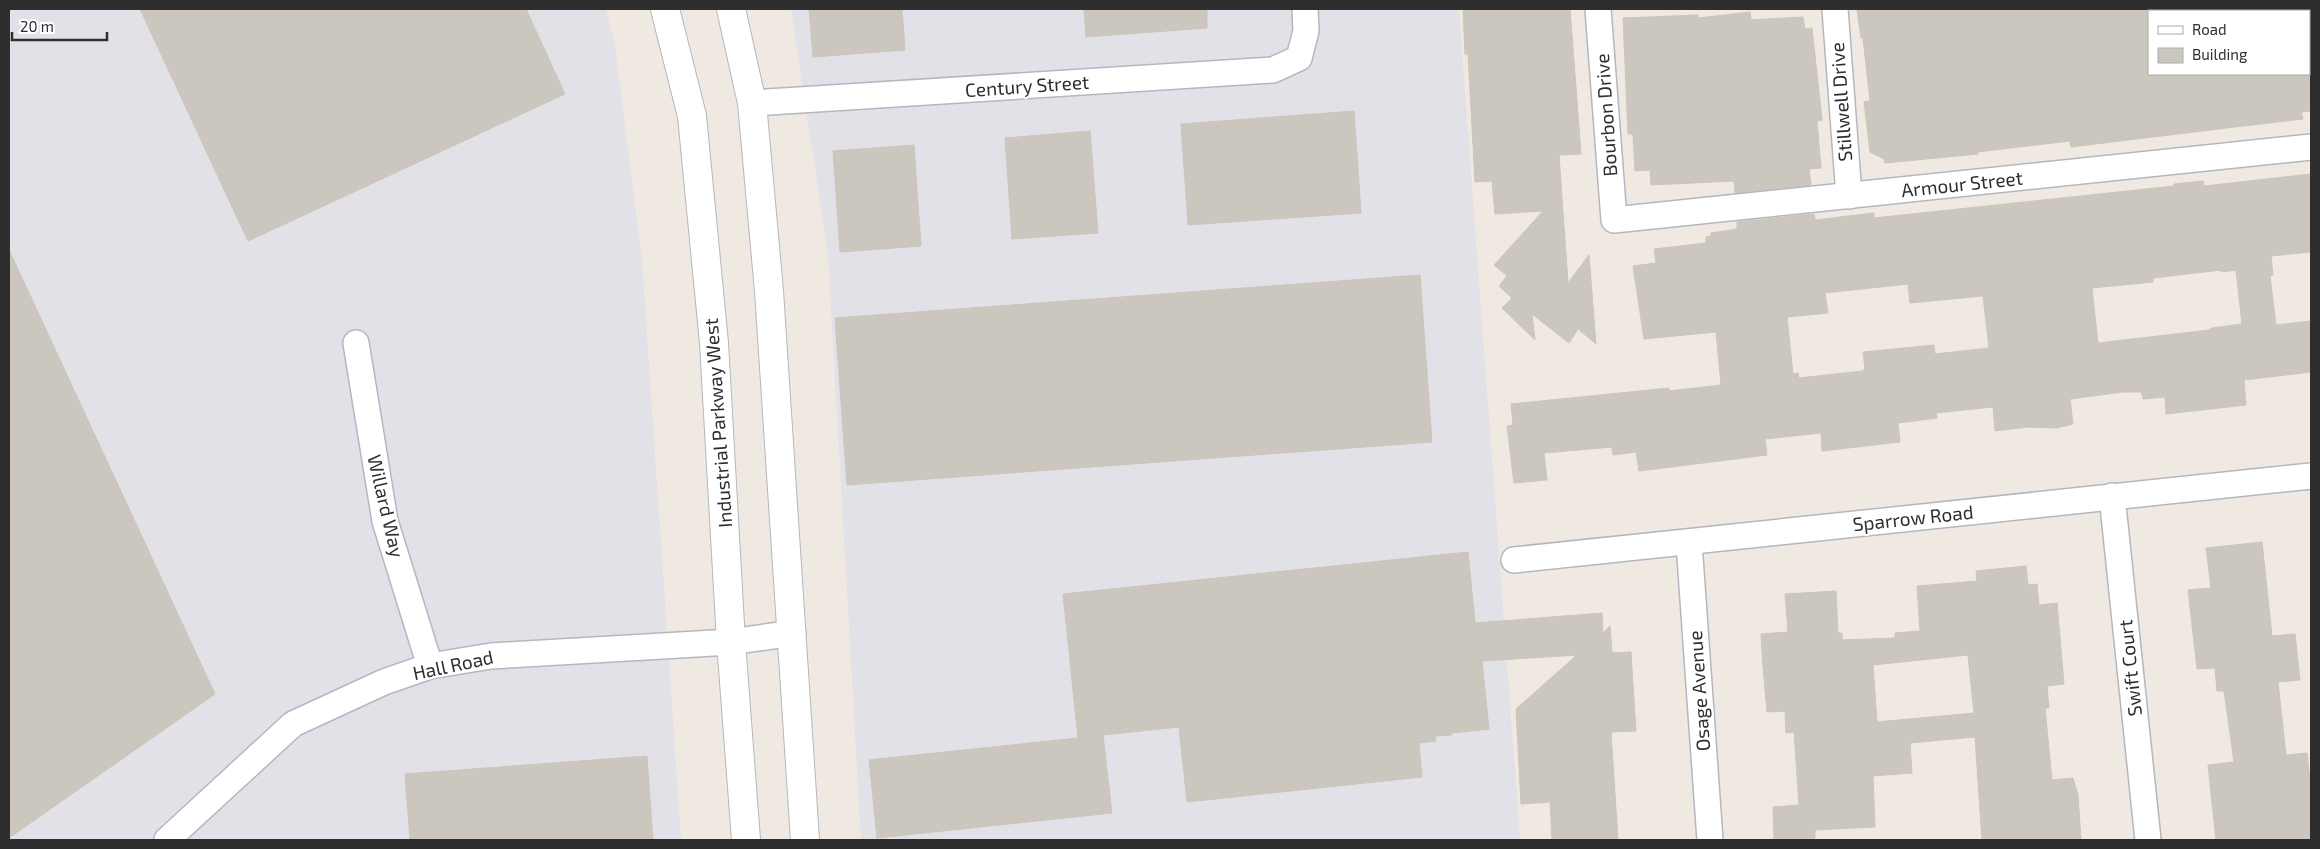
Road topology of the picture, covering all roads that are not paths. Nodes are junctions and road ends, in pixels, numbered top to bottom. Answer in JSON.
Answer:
{"nodes":[{"id":1,"x":665,"y":9,"type":"edge"},
{"id":2,"x":731,"y":9,"type":"edge"},
{"id":3,"x":1305,"y":9,"type":"edge"},
{"id":4,"x":1598,"y":9,"type":"edge"},
{"id":5,"x":1835,"y":9,"type":"edge"},
{"id":6,"x":752,"y":104,"type":"junction"},
{"id":7,"x":2311,"y":147,"type":"edge"},
{"id":8,"x":1849,"y":196,"type":"junction"},
{"id":9,"x":1614,"y":220,"type":"joint"},
{"id":10,"x":356,"y":343,"type":"dead end"},
{"id":11,"x":2311,"y":476,"type":"edge"},
{"id":12,"x":2112,"y":496,"type":"junction"},
{"id":13,"x":1689,"y":543,"type":"junction"},
{"id":14,"x":1514,"y":560,"type":"dead end"},
{"id":15,"x":793,"y":633,"type":"junction"},
{"id":16,"x":731,"y":642,"type":"junction"},
{"id":17,"x":430,"y":666,"type":"junction"},
{"id":18,"x":167,"y":840,"type":"edge"},
{"id":19,"x":746,"y":840,"type":"edge"},
{"id":20,"x":805,"y":840,"type":"edge"},
{"id":21,"x":1710,"y":840,"type":"edge"},
{"id":22,"x":2148,"y":840,"type":"edge"}],
"edges":[{"from":1,"to":16,"type":"main road","name":"Industrial Parkway West"},
{"from":2,"to":6,"type":"main road"},
{"from":3,"to":6,"type":"street","name":"Century Street"},
{"from":4,"to":9,"type":"street","name":"Bourbon Drive"},
{"from":5,"to":8,"type":"street","name":"Stillwell Drive"},
{"from":6,"to":15,"type":"main road"},
{"from":7,"to":8,"type":"street","name":"Armour Street"},
{"from":8,"to":9,"type":"street","name":"Armour Street"},
{"from":10,"to":17,"type":"street","name":"Willard Way"},
{"from":11,"to":12,"type":"street","name":"Sparrow Road"},
{"from":12,"to":13,"type":"street","name":"Sparrow Road"},
{"from":12,"to":22,"type":"street","name":"Swift Court"},
{"from":13,"to":14,"type":"street","name":"Sparrow Road"},
{"from":13,"to":21,"type":"street","name":"Osage Avenue"},
{"from":15,"to":16,"type":"street","name":"Hall Road"},
{"from":15,"to":20,"type":"main road"},
{"from":16,"to":17,"type":"street","name":"Hall Road"},
{"from":16,"to":19,"type":"main road","name":"Industrial Parkway West"},
{"from":17,"to":18,"type":"street","name":"Hall Road"}]}
